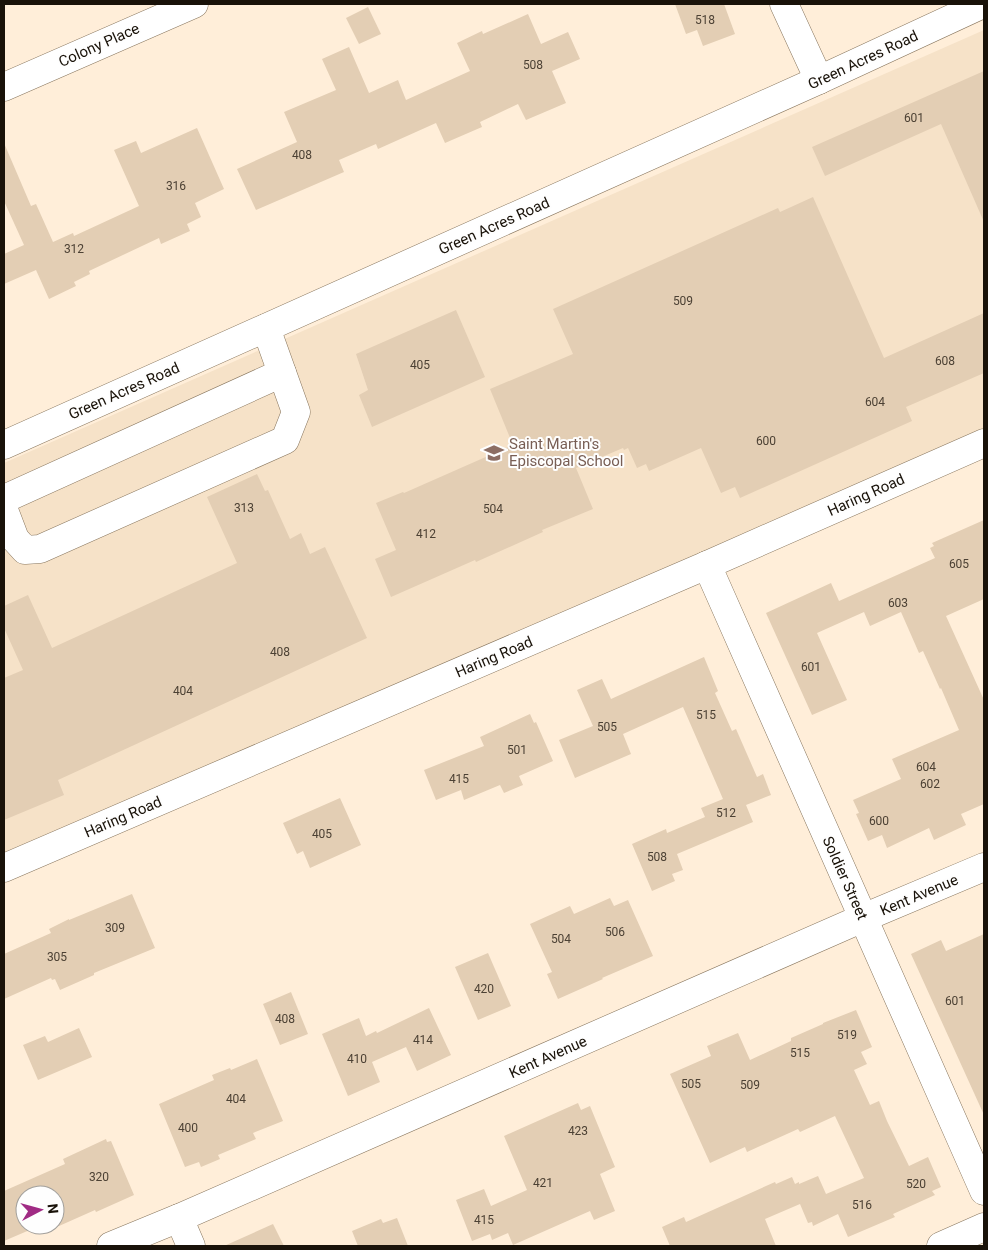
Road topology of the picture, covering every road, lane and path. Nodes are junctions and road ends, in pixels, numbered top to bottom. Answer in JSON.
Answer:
{"nodes":[{"id":1,"x":194,"y":4,"type":"edge"},
{"id":2,"x":784,"y":4,"type":"edge"},
{"id":3,"x":983,"y":4,"type":"edge"},
{"id":4,"x":819,"y":80,"type":"junction"},
{"id":5,"x":4,"y":87,"type":"edge"},
{"id":6,"x":266,"y":328,"type":"junction"},
{"id":7,"x":282,"y":373,"type":"junction"},
{"id":8,"x":984,"y":443,"type":"edge"},
{"id":9,"x":4,"y":445,"type":"edge"},
{"id":10,"x":4,"y":499,"type":"edge"},
{"id":11,"x":4,"y":510,"type":"edge"},
{"id":12,"x":708,"y":565,"type":"junction"},
{"id":13,"x":984,"y":867,"type":"edge"},
{"id":14,"x":4,"y":868,"type":"edge"},
{"id":15,"x":863,"y":918,"type":"junction"},
{"id":16,"x":984,"y":1192,"type":"edge"},
{"id":17,"x":178,"y":1218,"type":"junction"},
{"id":18,"x":984,"y":1227,"type":"edge"},
{"id":19,"x":111,"y":1246,"type":"edge"},
{"id":20,"x":191,"y":1246,"type":"edge"},
{"id":21,"x":941,"y":1246,"type":"edge"}],
"edges":[{"from":1,"to":5,"type":"street","name":"Colony Place"},
{"from":2,"to":4,"type":"street"},
{"from":3,"to":4,"type":"street","name":"Green Acres Road"},
{"from":4,"to":6,"type":"street","name":"Green Acres Road"},
{"from":6,"to":7,"type":"street"},
{"from":6,"to":9,"type":"street","name":"Green Acres Road"},
{"from":7,"to":10,"type":"street"},
{"from":7,"to":11,"type":"street"},
{"from":8,"to":12,"type":"street","name":"Haring Road"},
{"from":12,"to":14,"type":"street","name":"Haring Road"},
{"from":12,"to":15,"type":"street","name":"Soldier Street"},
{"from":13,"to":15,"type":"street","name":"Kent Avenue"},
{"from":15,"to":16,"type":"street","name":"Soldier Street"},
{"from":15,"to":17,"type":"street","name":"Kent Avenue"},
{"from":17,"to":19,"type":"street","name":"Kent Avenue"},
{"from":17,"to":20,"type":"street"},
{"from":18,"to":21,"type":"street"}]}
